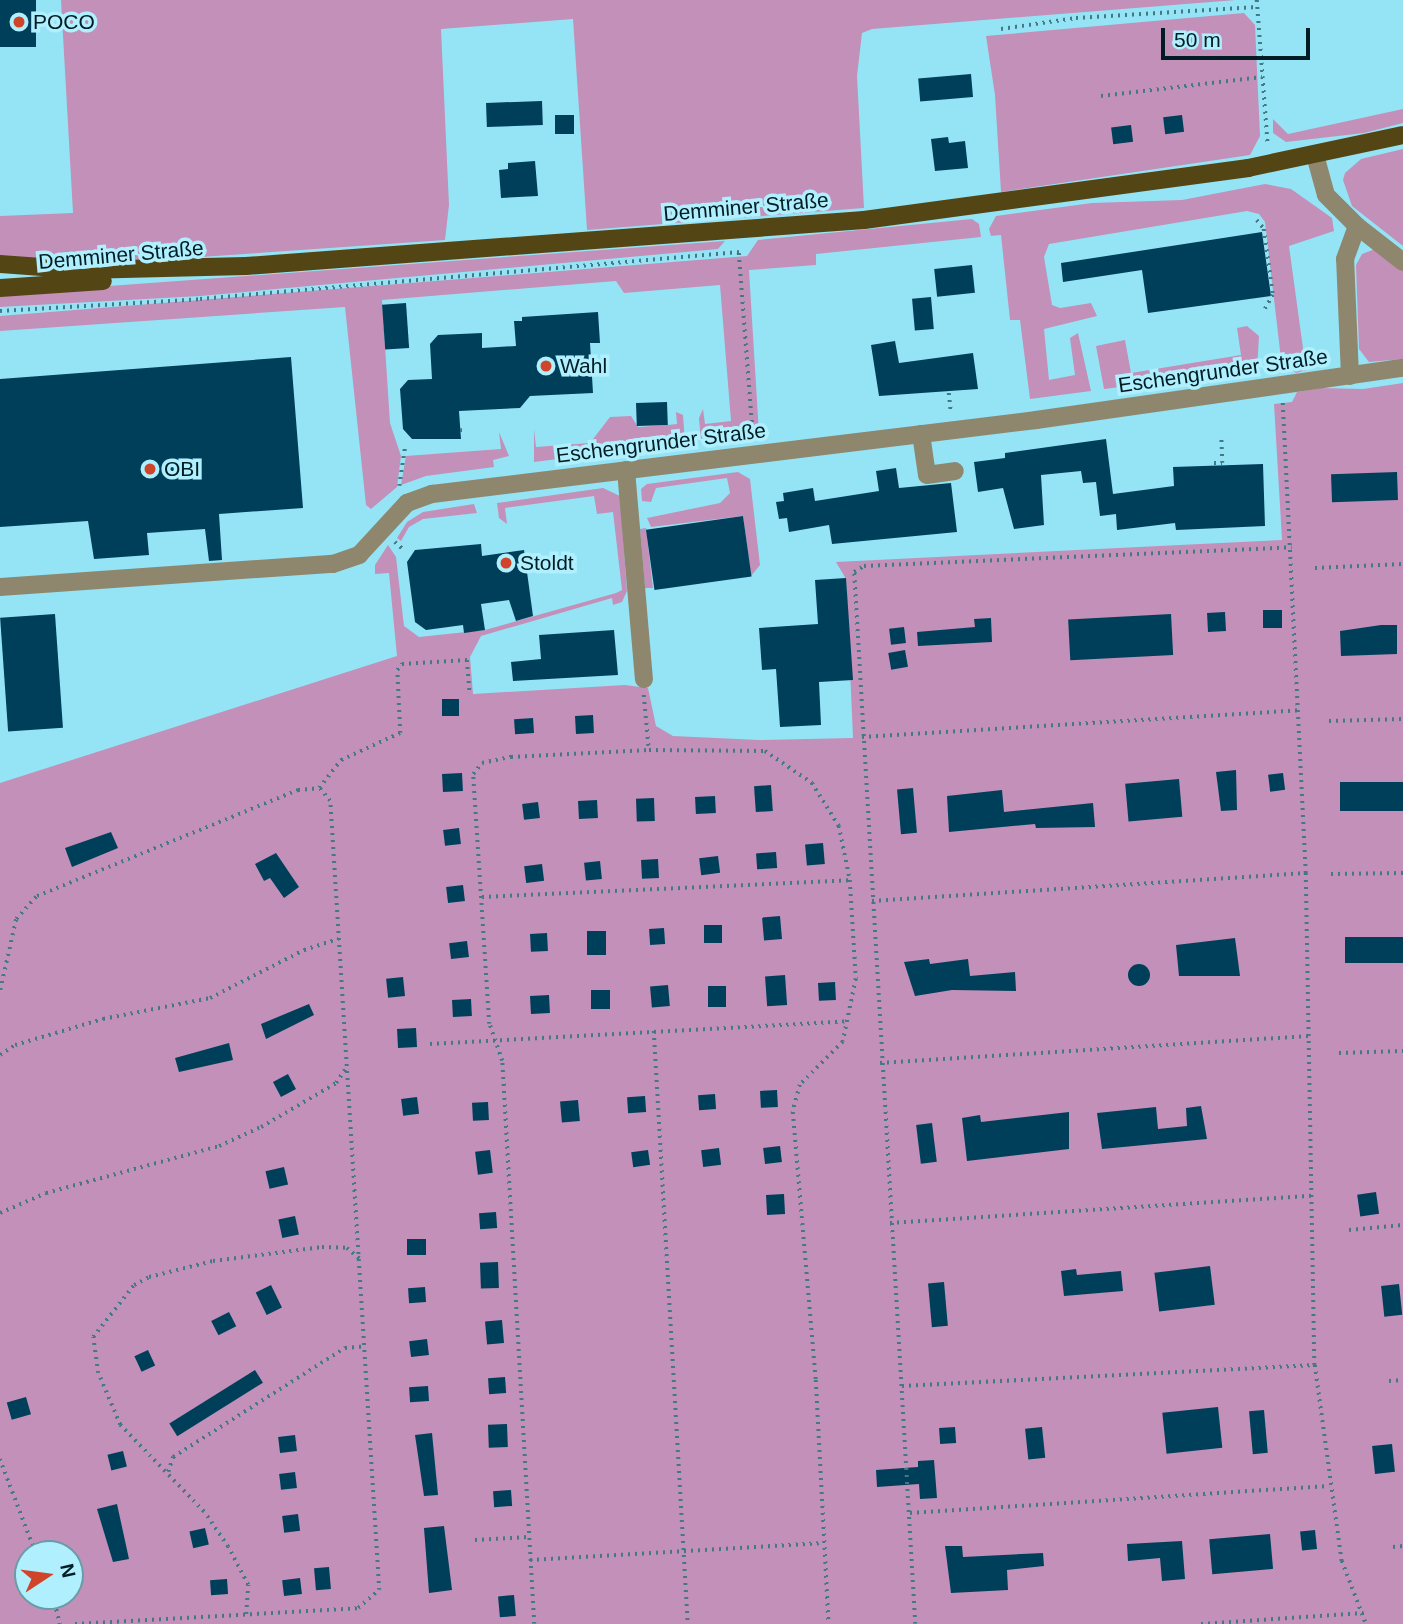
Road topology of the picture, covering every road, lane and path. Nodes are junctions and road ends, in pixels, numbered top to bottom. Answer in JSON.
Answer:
{"nodes":[{"id":1,"x":1256,"y":0,"type":"edge"},
{"id":2,"x":1257,"y":7,"type":"junction"},
{"id":3,"x":1001,"y":29,"type":"dead end"},
{"id":4,"x":1262,"y":77,"type":"junction"},
{"id":5,"x":1101,"y":96,"type":"dead end"},
{"id":6,"x":1403,"y":135,"type":"edge"},
{"id":7,"x":1315,"y":155,"type":"junction"},
{"id":8,"x":1270,"y":164,"type":"junction"},
{"id":9,"x":1256,"y":220,"type":"dead end"},
{"id":10,"x":1357,"y":226,"type":"junction"},
{"id":11,"x":1403,"y":262,"type":"edge"},
{"id":12,"x":0,"y":264,"type":"edge"},
{"id":13,"x":246,"y":266,"type":"junction"},
{"id":14,"x":0,"y":288,"type":"edge"},
{"id":15,"x":0,"y":311,"type":"edge"},
{"id":16,"x":1264,"y":311,"type":"dead end"},
{"id":17,"x":1403,"y":368,"type":"edge"},
{"id":18,"x":1350,"y":376,"type":"junction"},
{"id":19,"x":1275,"y":383,"type":"junction"},
{"id":20,"x":949,"y":393,"type":"dead end"},
{"id":21,"x":952,"y":414,"type":"dead end"},
{"id":22,"x":921,"y":434,"type":"junction"},
{"id":23,"x":1221,"y":439,"type":"dead end"},
{"id":24,"x":405,"y":446,"type":"dead end"},
{"id":25,"x":755,"y":454,"type":"junction"},
{"id":26,"x":1214,"y":463,"type":"dead end"},
{"id":27,"x":626,"y":470,"type":"junction"},
{"id":28,"x":955,"y":471,"type":"dead end"},
{"id":29,"x":400,"y":492,"type":"dead end"},
{"id":30,"x":1292,"y":547,"type":"junction"},
{"id":31,"x":1403,"y":564,"type":"edge"},
{"id":32,"x":1315,"y":568,"type":"dead end"},
{"id":33,"x":0,"y":587,"type":"edge"},
{"id":34,"x":644,"y":679,"type":"joint"},
{"id":35,"x":470,"y":693,"type":"dead end"},
{"id":36,"x":1300,"y":710,"type":"junction"},
{"id":37,"x":1403,"y":719,"type":"edge"},
{"id":38,"x":1329,"y":720,"type":"dead end"},
{"id":39,"x":862,"y":737,"type":"junction"},
{"id":40,"x":649,"y":750,"type":"junction"},
{"id":41,"x":319,"y":788,"type":"junction"},
{"id":42,"x":1306,"y":873,"type":"junction"},
{"id":43,"x":1403,"y":873,"type":"edge"},
{"id":44,"x":1331,"y":874,"type":"dead end"},
{"id":45,"x":850,"y":880,"type":"junction"},
{"id":46,"x":481,"y":897,"type":"junction"},
{"id":47,"x":872,"y":901,"type":"junction"},
{"id":48,"x":338,"y":939,"type":"junction"},
{"id":49,"x":0,"y":990,"type":"edge"},
{"id":50,"x":848,"y":1021,"type":"junction"},
{"id":51,"x":654,"y":1031,"type":"junction"},
{"id":52,"x":1311,"y":1036,"type":"junction"},
{"id":53,"x":495,"y":1040,"type":"junction"},
{"id":54,"x":430,"y":1044,"type":"dead end"},
{"id":55,"x":1403,"y":1051,"type":"edge"},
{"id":56,"x":1339,"y":1053,"type":"dead end"},
{"id":57,"x":0,"y":1055,"type":"edge"},
{"id":58,"x":880,"y":1063,"type":"junction"},
{"id":59,"x":346,"y":1068,"type":"junction"},
{"id":60,"x":1311,"y":1196,"type":"junction"},
{"id":61,"x":0,"y":1213,"type":"edge"},
{"id":62,"x":889,"y":1223,"type":"junction"},
{"id":63,"x":1403,"y":1225,"type":"edge"},
{"id":64,"x":1349,"y":1230,"type":"dead end"},
{"id":65,"x":361,"y":1261,"type":"junction"},
{"id":66,"x":366,"y":1346,"type":"junction"},
{"id":67,"x":1315,"y":1366,"type":"junction"},
{"id":68,"x":1403,"y":1380,"type":"edge"},
{"id":69,"x":1389,"y":1381,"type":"dead end"},
{"id":70,"x":902,"y":1386,"type":"junction"},
{"id":71,"x":0,"y":1460,"type":"edge"},
{"id":72,"x":168,"y":1472,"type":"junction"},
{"id":73,"x":1329,"y":1486,"type":"junction"},
{"id":74,"x":911,"y":1513,"type":"junction"},
{"id":75,"x":528,"y":1537,"type":"junction"},
{"id":76,"x":31,"y":1540,"type":"edge"},
{"id":77,"x":475,"y":1540,"type":"dead end"},
{"id":78,"x":824,"y":1543,"type":"junction"},
{"id":79,"x":1403,"y":1546,"type":"edge"},
{"id":80,"x":1393,"y":1547,"type":"dead end"},
{"id":81,"x":684,"y":1552,"type":"junction"},
{"id":82,"x":530,"y":1560,"type":"junction"},
{"id":83,"x":1364,"y":1613,"type":"junction"},
{"id":84,"x":245,"y":1615,"type":"junction"},
{"id":85,"x":75,"y":1624,"type":"edge"},
{"id":86,"x":534,"y":1624,"type":"edge"},
{"id":87,"x":688,"y":1624,"type":"edge"},
{"id":88,"x":829,"y":1624,"type":"edge"},
{"id":89,"x":915,"y":1624,"type":"edge"},
{"id":90,"x":1202,"y":1624,"type":"edge"},
{"id":91,"x":1366,"y":1624,"type":"edge"}],
"edges":[{"from":1,"to":2,"type":"path"},
{"from":2,"to":3,"type":"path"},
{"from":2,"to":4,"type":"path"},
{"from":4,"to":5,"type":"path"},
{"from":4,"to":8,"type":"path"},
{"from":6,"to":7,"type":"main road","name":"Demminer Straße"},
{"from":7,"to":8,"type":"main road","name":"Demminer Straße"},
{"from":7,"to":10,"type":"street"},
{"from":8,"to":13,"type":"main road","name":"Demminer Straße"},
{"from":9,"to":16,"type":"path"},
{"from":10,"to":11,"type":"street"},
{"from":10,"to":18,"type":"street","name":"Eschengrunder Straße"},
{"from":12,"to":13,"type":"main road","name":"Demminer Straße"},
{"from":13,"to":14,"type":"main road","name":"Demminer Straße"},
{"from":15,"to":25,"type":"path"},
{"from":17,"to":18,"type":"street","name":"Eschengrunder Straße"},
{"from":18,"to":19,"type":"street","name":"Eschengrunder Straße"},
{"from":19,"to":22,"type":"street","name":"Eschengrunder Straße"},
{"from":19,"to":30,"type":"path"},
{"from":20,"to":21,"type":"path"},
{"from":22,"to":25,"type":"street","name":"Eschengrunder Straße"},
{"from":22,"to":28,"type":"street"},
{"from":23,"to":26,"type":"path"},
{"from":24,"to":29,"type":"path"},
{"from":25,"to":27,"type":"street","name":"Eschengrunder Straße"},
{"from":27,"to":33,"type":"street","name":"Eschengrunder Straße"},
{"from":27,"to":34,"type":"street"},
{"from":30,"to":36,"type":"path"},
{"from":30,"to":39,"type":"path"},
{"from":31,"to":32,"type":"path"},
{"from":34,"to":40,"type":"path"},
{"from":35,"to":41,"type":"path"},
{"from":36,"to":39,"type":"path"},
{"from":36,"to":42,"type":"path"},
{"from":37,"to":38,"type":"path"},
{"from":39,"to":47,"type":"path"},
{"from":40,"to":45,"type":"path"},
{"from":40,"to":46,"type":"path"},
{"from":41,"to":48,"type":"path"},
{"from":41,"to":49,"type":"path"},
{"from":42,"to":47,"type":"path"},
{"from":42,"to":52,"type":"path"},
{"from":43,"to":44,"type":"path"},
{"from":45,"to":46,"type":"path"},
{"from":45,"to":50,"type":"path"},
{"from":46,"to":53,"type":"path"},
{"from":47,"to":58,"type":"path"},
{"from":48,"to":57,"type":"path"},
{"from":48,"to":59,"type":"path"},
{"from":50,"to":51,"type":"path"},
{"from":50,"to":78,"type":"path"},
{"from":51,"to":53,"type":"path"},
{"from":51,"to":81,"type":"path"},
{"from":52,"to":58,"type":"path"},
{"from":52,"to":60,"type":"path"},
{"from":53,"to":54,"type":"path"},
{"from":53,"to":75,"type":"path"},
{"from":55,"to":56,"type":"path"},
{"from":58,"to":62,"type":"path"},
{"from":59,"to":61,"type":"path"},
{"from":59,"to":65,"type":"path"},
{"from":60,"to":62,"type":"path"},
{"from":60,"to":67,"type":"path"},
{"from":62,"to":70,"type":"path"},
{"from":63,"to":64,"type":"path"},
{"from":65,"to":66,"type":"path"},
{"from":65,"to":72,"type":"path"},
{"from":66,"to":72,"type":"path"},
{"from":66,"to":84,"type":"path"},
{"from":67,"to":70,"type":"path"},
{"from":67,"to":73,"type":"path"},
{"from":68,"to":69,"type":"path"},
{"from":70,"to":74,"type":"path"},
{"from":71,"to":76,"type":"path"},
{"from":72,"to":84,"type":"path"},
{"from":73,"to":74,"type":"path"},
{"from":73,"to":83,"type":"path"},
{"from":74,"to":89,"type":"path"},
{"from":75,"to":77,"type":"path"},
{"from":75,"to":82,"type":"path"},
{"from":78,"to":81,"type":"path"},
{"from":78,"to":88,"type":"path"},
{"from":79,"to":80,"type":"path"},
{"from":81,"to":82,"type":"path"},
{"from":81,"to":87,"type":"path"},
{"from":82,"to":86,"type":"path"},
{"from":83,"to":90,"type":"path"},
{"from":83,"to":91,"type":"path"},
{"from":84,"to":85,"type":"path"}]}
